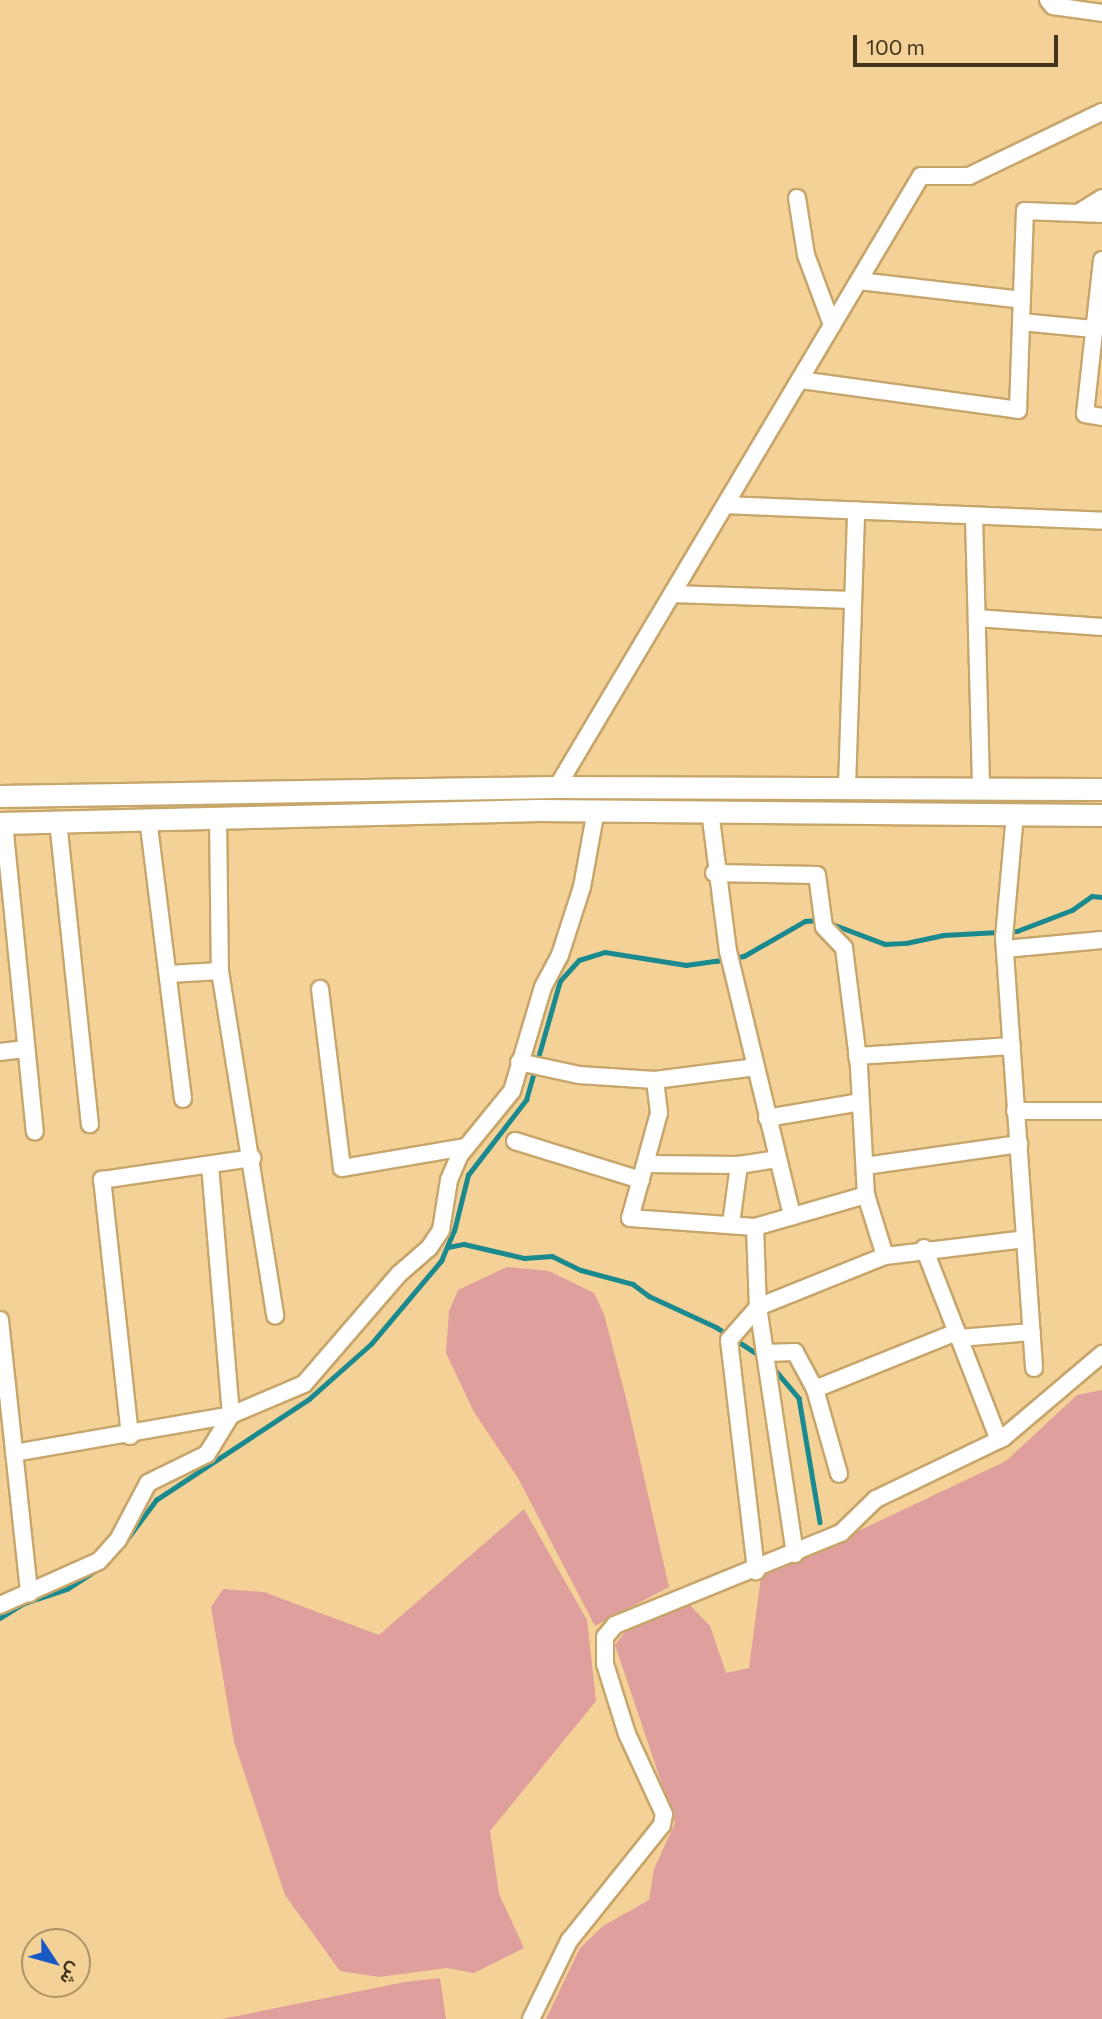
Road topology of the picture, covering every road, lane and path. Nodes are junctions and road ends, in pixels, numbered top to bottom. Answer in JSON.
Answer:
{"nodes":[{"id":1,"x":1048,"y":0,"type":"edge"},
{"id":2,"x":1102,"y":13,"type":"edge"},
{"id":3,"x":1102,"y":112,"type":"edge"},
{"id":4,"x":797,"y":198,"type":"dead end"},
{"id":5,"x":1102,"y":198,"type":"edge"},
{"id":6,"x":1078,"y":213,"type":"junction"},
{"id":7,"x":1102,"y":214,"type":"edge"},
{"id":8,"x":1102,"y":260,"type":"edge"},
{"id":9,"x":859,"y":281,"type":"junction"},
{"id":10,"x":1022,"y":300,"type":"junction"},
{"id":11,"x":1021,"y":322,"type":"junction"},
{"id":12,"x":832,"y":325,"type":"junction"},
{"id":13,"x":1094,"y":329,"type":"junction"},
{"id":14,"x":800,"y":380,"type":"junction"},
{"id":15,"x":1102,"y":417,"type":"edge"},
{"id":16,"x":726,"y":505,"type":"junction"},
{"id":17,"x":856,"y":510,"type":"junction"},
{"id":18,"x":974,"y":517,"type":"junction"},
{"id":19,"x":1102,"y":521,"type":"edge"},
{"id":20,"x":672,"y":594,"type":"junction"},
{"id":21,"x":853,"y":600,"type":"junction"},
{"id":22,"x":977,"y":618,"type":"junction"},
{"id":23,"x":1102,"y":627,"type":"edge"},
{"id":24,"x":752,"y":786,"type":"junction"},
{"id":25,"x":782,"y":786,"type":"junction"},
{"id":26,"x":557,"y":787,"type":"junction"},
{"id":27,"x":848,"y":787,"type":"junction"},
{"id":28,"x":981,"y":788,"type":"junction"},
{"id":29,"x":1102,"y":789,"type":"edge"},
{"id":30,"x":166,"y":792,"type":"junction"},
{"id":31,"x":206,"y":793,"type":"junction"},
{"id":32,"x":0,"y":796,"type":"edge"},
{"id":33,"x":596,"y":810,"type":"junction"},
{"id":34,"x":709,"y":811,"type":"junction"},
{"id":35,"x":750,"y":812,"type":"junction"},
{"id":36,"x":782,"y":812,"type":"junction"},
{"id":37,"x":1015,"y":814,"type":"junction"},
{"id":38,"x":1102,"y":815,"type":"edge"},
{"id":39,"x":212,"y":817,"type":"junction"},
{"id":40,"x":157,"y":818,"type":"junction"},
{"id":41,"x":58,"y":821,"type":"junction"},
{"id":42,"x":2,"y":823,"type":"edge"},
{"id":43,"x":714,"y":873,"type":"junction"},
{"id":44,"x":1004,"y":937,"type":"junction"},
{"id":45,"x":1102,"y":940,"type":"edge"},
{"id":46,"x":220,"y":971,"type":"junction"},
{"id":47,"x":169,"y":974,"type":"junction"},
{"id":48,"x":320,"y":989,"type":"dead end"},
{"id":49,"x":1012,"y":1046,"type":"junction"},
{"id":50,"x":26,"y":1048,"type":"junction"},
{"id":51,"x":0,"y":1052,"type":"edge"},
{"id":52,"x":857,"y":1056,"type":"junction"},
{"id":53,"x":522,"y":1063,"type":"junction"},
{"id":54,"x":757,"y":1067,"type":"junction"},
{"id":55,"x":655,"y":1080,"type":"junction"},
{"id":56,"x":183,"y":1099,"type":"dead end"},
{"id":57,"x":861,"y":1102,"type":"junction"},
{"id":58,"x":1015,"y":1111,"type":"junction"},
{"id":59,"x":1102,"y":1111,"type":"edge"},
{"id":60,"x":767,"y":1118,"type":"junction"},
{"id":61,"x":90,"y":1124,"type":"dead end"},
{"id":62,"x":35,"y":1131,"type":"dead end"},
{"id":63,"x":515,"y":1141,"type":"dead end"},
{"id":64,"x":1019,"y":1144,"type":"junction"},
{"id":65,"x":465,"y":1147,"type":"junction"},
{"id":66,"x":252,"y":1158,"type":"junction"},
{"id":67,"x":777,"y":1159,"type":"junction"},
{"id":68,"x":210,"y":1165,"type":"junction"},
{"id":69,"x":738,"y":1165,"type":"junction"},
{"id":70,"x":864,"y":1166,"type":"junction"},
{"id":71,"x":643,"y":1172,"type":"junction"},
{"id":72,"x":866,"y":1195,"type":"junction"},
{"id":73,"x":792,"y":1216,"type":"junction"},
{"id":74,"x":731,"y":1224,"type":"junction"},
{"id":75,"x":755,"y":1227,"type":"junction"},
{"id":76,"x":1025,"y":1239,"type":"junction"},
{"id":77,"x":925,"y":1248,"type":"junction"},
{"id":78,"x":885,"y":1256,"type":"junction"},
{"id":79,"x":758,"y":1307,"type":"junction"},
{"id":80,"x":275,"y":1316,"type":"dead end"},
{"id":81,"x":0,"y":1321,"type":"edge"},
{"id":82,"x":1032,"y":1332,"type":"junction"},
{"id":83,"x":958,"y":1335,"type":"junction"},
{"id":84,"x":765,"y":1353,"type":"junction"},
{"id":85,"x":1102,"y":1354,"type":"edge"},
{"id":86,"x":1034,"y":1368,"type":"dead end"},
{"id":87,"x":815,"y":1389,"type":"junction"},
{"id":88,"x":231,"y":1415,"type":"junction"},
{"id":89,"x":6,"y":1436,"type":"edge"},
{"id":90,"x":130,"y":1436,"type":"junction"},
{"id":91,"x":999,"y":1440,"type":"junction"},
{"id":92,"x":14,"y":1453,"type":"junction"},
{"id":93,"x":839,"y":1474,"type":"dead end"},
{"id":94,"x":795,"y":1554,"type":"junction"},
{"id":95,"x":756,"y":1571,"type":"junction"},
{"id":96,"x":29,"y":1593,"type":"junction"},
{"id":97,"x":0,"y":1605,"type":"edge"},
{"id":98,"x":531,"y":2019,"type":"edge"}],
"edges":[{"from":1,"to":2,"type":"street"},
{"from":3,"to":9,"type":"street"},
{"from":4,"to":12,"type":"street"},
{"from":5,"to":6,"type":"street"},
{"from":6,"to":7,"type":"street"},
{"from":6,"to":10,"type":"street"},
{"from":8,"to":13,"type":"street"},
{"from":9,"to":10,"type":"street"},
{"from":9,"to":12,"type":"street"},
{"from":10,"to":11,"type":"street"},
{"from":11,"to":13,"type":"street"},
{"from":11,"to":14,"type":"street"},
{"from":12,"to":14,"type":"street"},
{"from":13,"to":15,"type":"street"},
{"from":14,"to":16,"type":"street"},
{"from":16,"to":17,"type":"street"},
{"from":16,"to":20,"type":"street"},
{"from":17,"to":18,"type":"street"},
{"from":17,"to":21,"type":"street"},
{"from":18,"to":19,"type":"street"},
{"from":18,"to":22,"type":"street"},
{"from":20,"to":21,"type":"street"},
{"from":20,"to":26,"type":"street"},
{"from":21,"to":27,"type":"street"},
{"from":22,"to":23,"type":"street"},
{"from":22,"to":28,"type":"street"},
{"from":24,"to":25,"type":"main road"},
{"from":24,"to":26,"type":"main road"},
{"from":24,"to":35,"type":"main road"},
{"from":25,"to":27,"type":"main road"},
{"from":25,"to":36,"type":"main road"},
{"from":26,"to":31,"type":"main road"},
{"from":27,"to":28,"type":"main road"},
{"from":28,"to":29,"type":"main road"},
{"from":30,"to":31,"type":"main road"},
{"from":30,"to":32,"type":"main road"},
{"from":30,"to":40,"type":"main road"},
{"from":31,"to":39,"type":"main road"},
{"from":33,"to":34,"type":"main road"},
{"from":33,"to":39,"type":"main road"},
{"from":33,"to":53,"type":"street"},
{"from":34,"to":35,"type":"main road"},
{"from":34,"to":43,"type":"street"},
{"from":35,"to":36,"type":"main road"},
{"from":36,"to":37,"type":"main road"},
{"from":37,"to":38,"type":"main road"},
{"from":37,"to":44,"type":"street"},
{"from":39,"to":40,"type":"main road"},
{"from":39,"to":46,"type":"street"},
{"from":40,"to":41,"type":"main road"},
{"from":40,"to":47,"type":"street"},
{"from":41,"to":42,"type":"main road"},
{"from":41,"to":61,"type":"street"},
{"from":42,"to":50,"type":"street"},
{"from":43,"to":52,"type":"street"},
{"from":43,"to":54,"type":"street"},
{"from":44,"to":45,"type":"street"},
{"from":44,"to":49,"type":"street"},
{"from":46,"to":47,"type":"street"},
{"from":46,"to":66,"type":"street"},
{"from":47,"to":56,"type":"street"},
{"from":48,"to":65,"type":"street"},
{"from":49,"to":52,"type":"street"},
{"from":49,"to":58,"type":"street"},
{"from":50,"to":51,"type":"street"},
{"from":50,"to":62,"type":"street"},
{"from":52,"to":57,"type":"street"},
{"from":53,"to":55,"type":"street"},
{"from":53,"to":65,"type":"street"},
{"from":54,"to":55,"type":"street"},
{"from":54,"to":60,"type":"street"},
{"from":55,"to":71,"type":"street"},
{"from":57,"to":60,"type":"street"},
{"from":57,"to":70,"type":"street"},
{"from":58,"to":59,"type":"street"},
{"from":58,"to":64,"type":"street"},
{"from":60,"to":67,"type":"street"},
{"from":63,"to":71,"type":"street"},
{"from":64,"to":70,"type":"street"},
{"from":64,"to":76,"type":"street"},
{"from":65,"to":88,"type":"street"},
{"from":66,"to":68,"type":"street"},
{"from":66,"to":80,"type":"street"},
{"from":67,"to":69,"type":"street"},
{"from":67,"to":73,"type":"street"},
{"from":68,"to":88,"type":"street"},
{"from":68,"to":90,"type":"street"},
{"from":69,"to":71,"type":"street"},
{"from":69,"to":74,"type":"street"},
{"from":70,"to":72,"type":"street"},
{"from":71,"to":74,"type":"street"},
{"from":72,"to":73,"type":"street"},
{"from":72,"to":78,"type":"street"},
{"from":73,"to":75,"type":"street"},
{"from":74,"to":75,"type":"street"},
{"from":75,"to":79,"type":"street"},
{"from":76,"to":77,"type":"street"},
{"from":76,"to":82,"type":"street"},
{"from":77,"to":78,"type":"street"},
{"from":77,"to":83,"type":"street"},
{"from":78,"to":79,"type":"street"},
{"from":79,"to":84,"type":"street"},
{"from":79,"to":95,"type":"street"},
{"from":81,"to":89,"type":"street"},
{"from":82,"to":83,"type":"street"},
{"from":82,"to":86,"type":"street"},
{"from":83,"to":87,"type":"street"},
{"from":83,"to":91,"type":"street"},
{"from":84,"to":87,"type":"street"},
{"from":84,"to":94,"type":"street"},
{"from":85,"to":91,"type":"street"},
{"from":87,"to":93,"type":"street"},
{"from":88,"to":90,"type":"street"},
{"from":88,"to":96,"type":"street"},
{"from":89,"to":92,"type":"street"},
{"from":90,"to":92,"type":"street"},
{"from":91,"to":94,"type":"street"},
{"from":92,"to":96,"type":"street"},
{"from":94,"to":95,"type":"street"},
{"from":95,"to":98,"type":"street"},
{"from":96,"to":97,"type":"street"}]}
